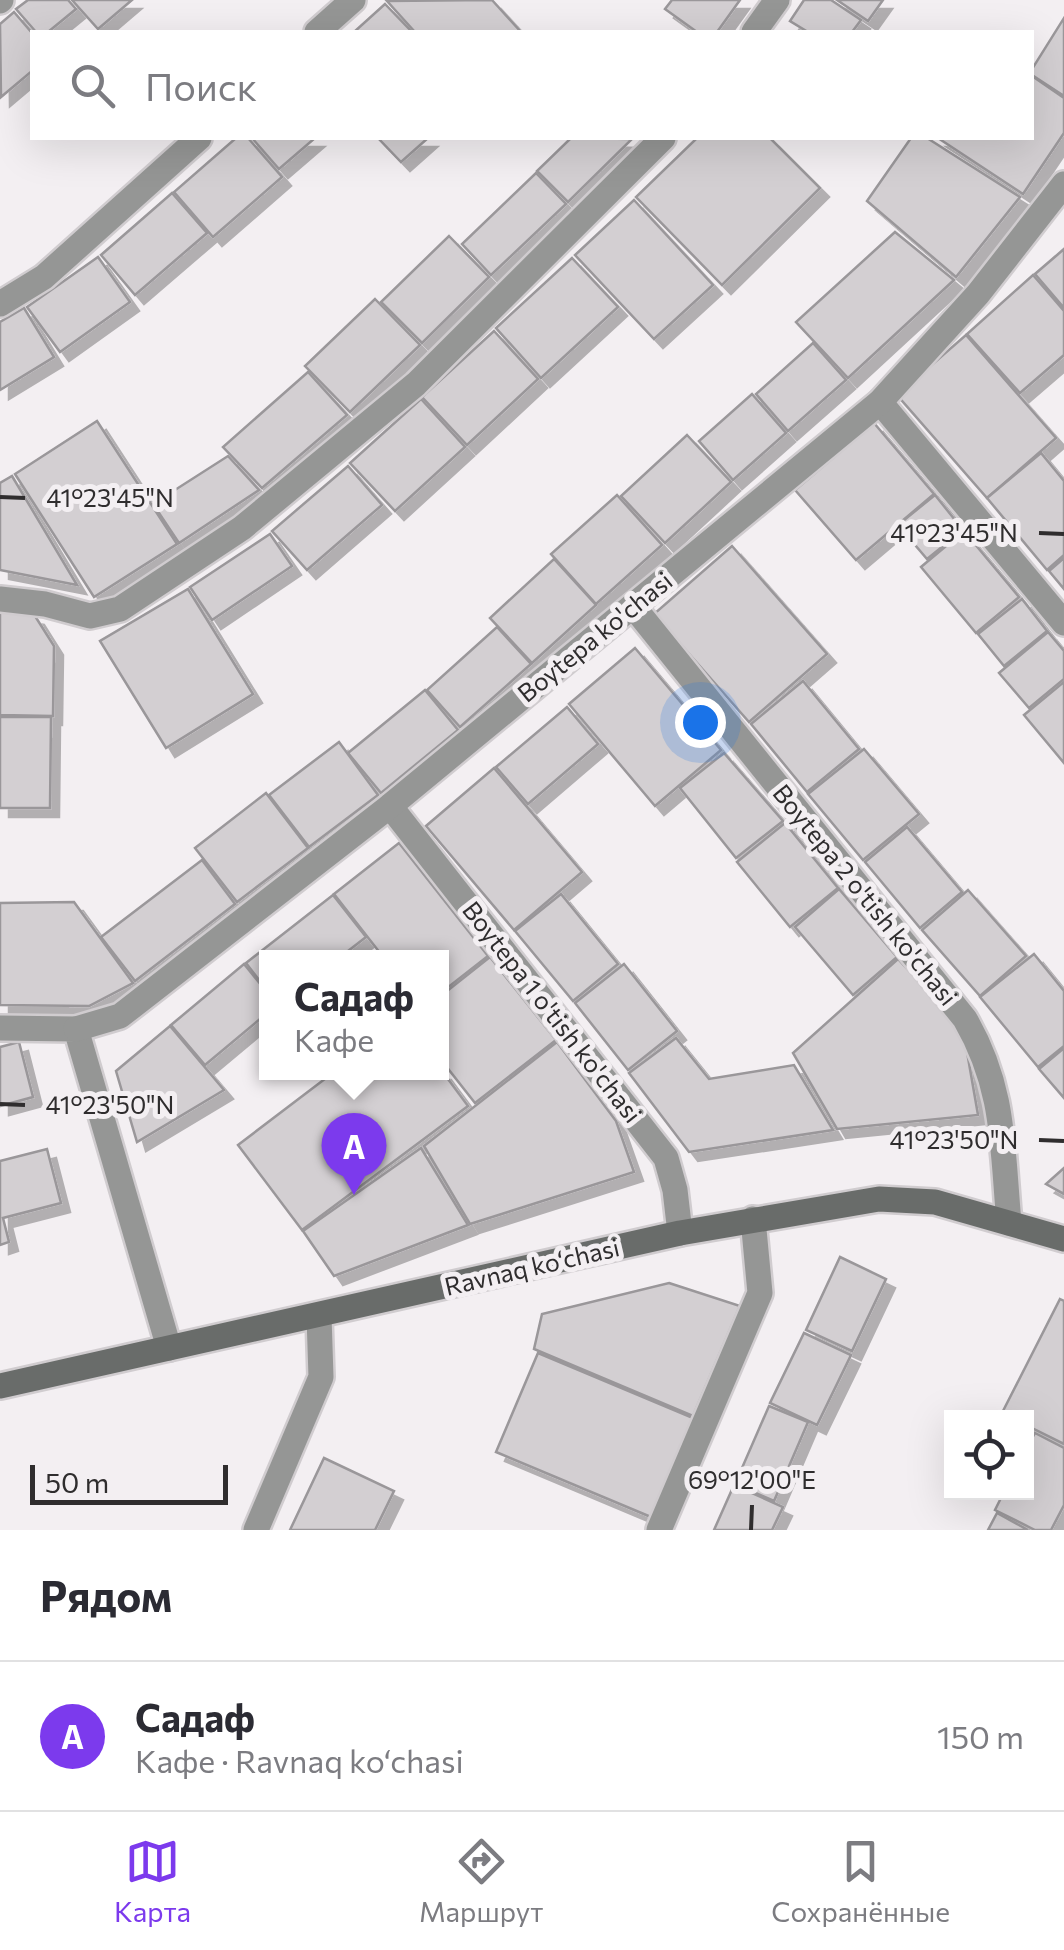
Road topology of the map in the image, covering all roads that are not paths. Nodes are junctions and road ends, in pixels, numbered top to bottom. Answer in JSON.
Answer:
{"nodes":[{"id":1,"x":353,"y":0,"type":"edge"},
{"id":2,"x":777,"y":0,"type":"edge"},
{"id":3,"x":318,"y":30,"type":"edge"},
{"id":4,"x":755,"y":30,"type":"edge"},
{"id":5,"x":197,"y":140,"type":"edge"},
{"id":6,"x":661,"y":140,"type":"edge"},
{"id":7,"x":1064,"y":184,"type":"edge"},
{"id":8,"x":0,"y":304,"type":"edge"},
{"id":9,"x":880,"y":402,"type":"junction"},
{"id":10,"x":0,"y":599,"type":"edge"},
{"id":11,"x":633,"y":606,"type":"junction"},
{"id":12,"x":1064,"y":623,"type":"edge"},
{"id":13,"x":390,"y":806,"type":"junction"},
{"id":14,"x":0,"y":1028,"type":"edge"},
{"id":15,"x":76,"y":1029,"type":"junction"},
{"id":16,"x":753,"y":1218,"type":"junction"},
{"id":17,"x":1009,"y":1223,"type":"junction"},
{"id":18,"x":680,"y":1234,"type":"junction"},
{"id":19,"x":1064,"y":1239,"type":"edge"},
{"id":20,"x":320,"y":1316,"type":"junction"},
{"id":21,"x":169,"y":1348,"type":"junction"},
{"id":22,"x":0,"y":1386,"type":"edge"},
{"id":23,"x":256,"y":1530,"type":"edge"},
{"id":24,"x":659,"y":1530,"type":"edge"}],
"edges":[{"from":1,"to":3,"type":"street"},
{"from":2,"to":4,"type":"street"},
{"from":5,"to":8,"type":"street"},
{"from":6,"to":10,"type":"street"},
{"from":7,"to":9,"type":"street","name":"Boytepa ko'chasi"},
{"from":9,"to":11,"type":"street","name":"Boytepa ko'chasi"},
{"from":9,"to":12,"type":"street"},
{"from":11,"to":13,"type":"street","name":"Boytepa ko'chasi"},
{"from":11,"to":17,"type":"street","name":"Boytepa 2 o'tish ko'chasi"},
{"from":13,"to":15,"type":"street","name":"Boytepa ko'chasi"},
{"from":13,"to":18,"type":"street","name":"Boytepa 1 o'tish ko'chasi"},
{"from":14,"to":15,"type":"street","name":"Boytepa ko'chasi"},
{"from":15,"to":21,"type":"street"},
{"from":16,"to":17,"type":"street","name":"Ravnaq ko‘chasi"},
{"from":16,"to":18,"type":"street","name":"Ravnaq ko‘chasi"},
{"from":16,"to":24,"type":"street"},
{"from":17,"to":19,"type":"street","name":"Ravnaq ko‘chasi"},
{"from":18,"to":20,"type":"street","name":"Ravnaq ko‘chasi"},
{"from":20,"to":21,"type":"street","name":"Ravnaq ko‘chasi"},
{"from":20,"to":23,"type":"street"},
{"from":21,"to":22,"type":"street","name":"Ravnaq ko‘chasi"}]}
